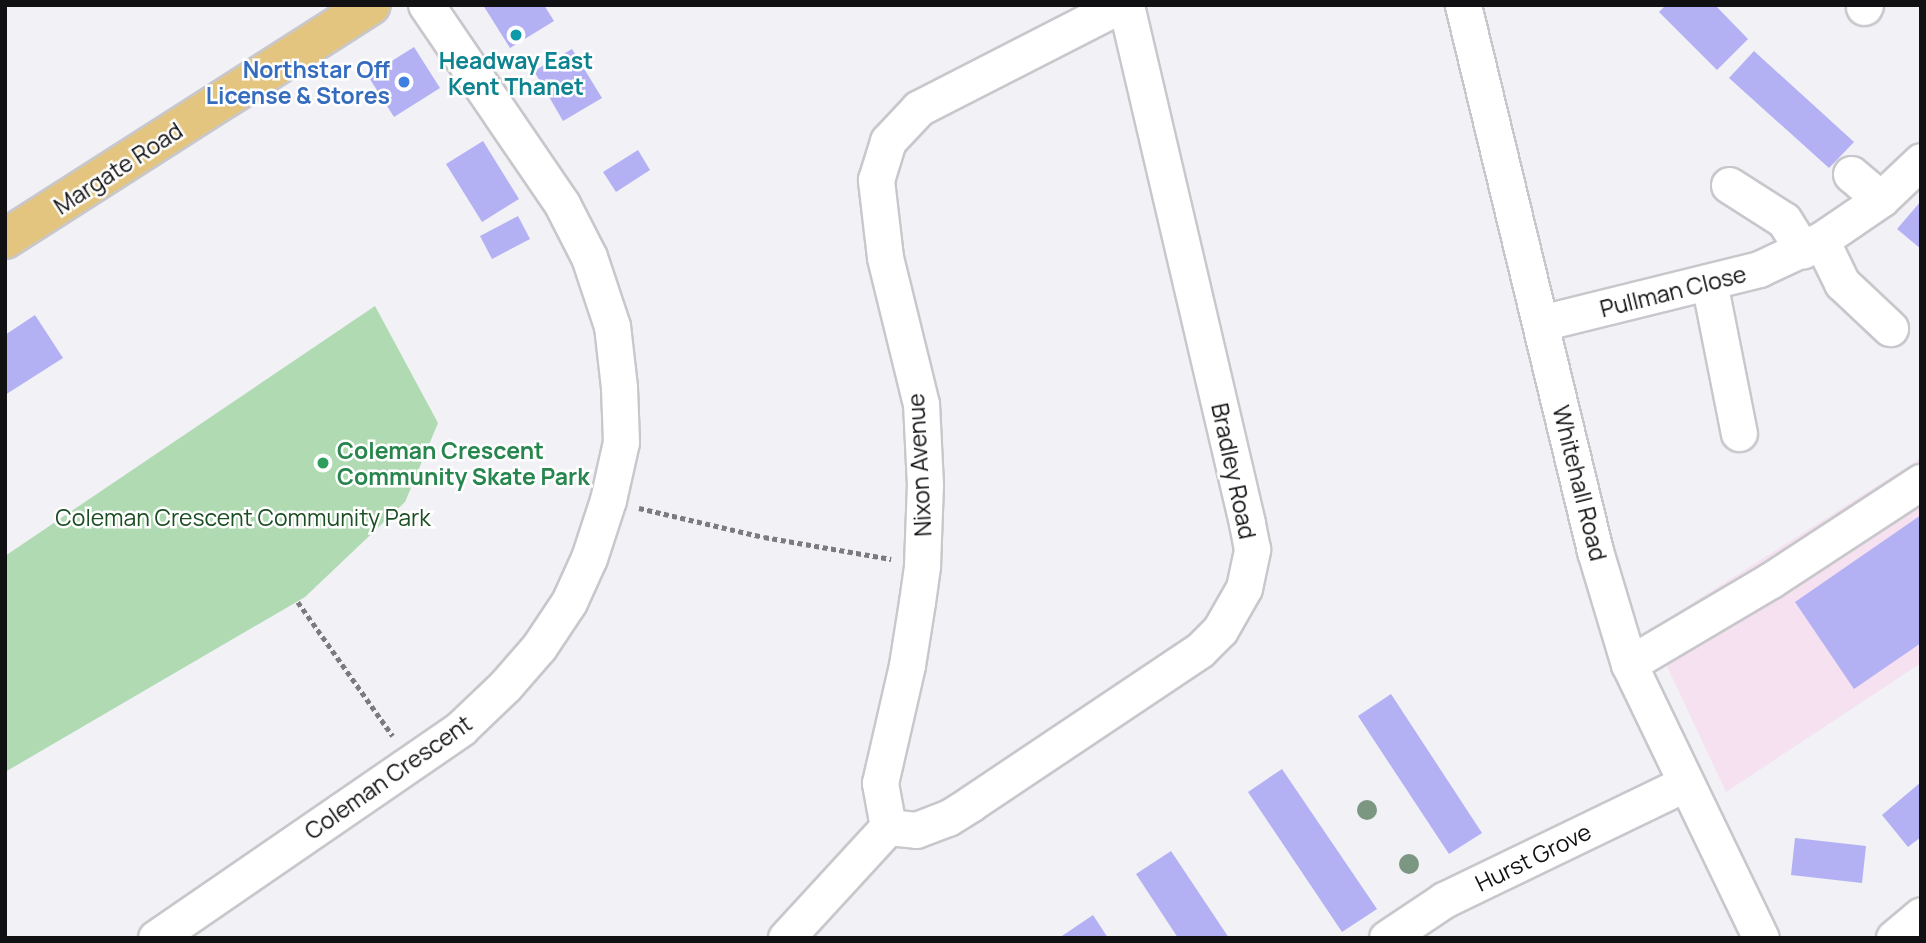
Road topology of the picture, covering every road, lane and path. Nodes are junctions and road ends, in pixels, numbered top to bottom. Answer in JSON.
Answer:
{"nodes":[{"id":1,"x":371,"y":5,"type":"edge"},
{"id":2,"x":426,"y":5,"type":"edge"},
{"id":3,"x":1120,"y":5,"type":"edge"},
{"id":4,"x":1126,"y":5,"type":"edge"},
{"id":5,"x":1463,"y":5,"type":"edge"},
{"id":6,"x":1921,"y":161,"type":"edge"},
{"id":7,"x":1852,"y":174,"type":"dead end"},
{"id":8,"x":1729,"y":186,"type":"dead end"},
{"id":9,"x":1881,"y":199,"type":"junction"},
{"id":10,"x":5,"y":239,"type":"edge"},
{"id":11,"x":1812,"y":245,"type":"junction"},
{"id":12,"x":1709,"y":282,"type":"junction"},
{"id":13,"x":1541,"y":323,"type":"junction"},
{"id":14,"x":1890,"y":328,"type":"dead end"},
{"id":15,"x":1739,"y":433,"type":"dead end"},
{"id":16,"x":1921,"y":482,"type":"edge"},
{"id":17,"x":608,"y":500,"type":"junction"},
{"id":18,"x":922,"y":565,"type":"junction"},
{"id":19,"x":298,"y":602,"type":"dead end"},
{"id":20,"x":1629,"y":664,"type":"junction"},
{"id":21,"x":411,"y":762,"type":"junction"},
{"id":22,"x":1684,"y":783,"type":"junction"},
{"id":23,"x":888,"y":827,"type":"junction"},
{"id":24,"x":1921,"y":915,"type":"edge"},
{"id":25,"x":164,"y":935,"type":"edge"},
{"id":26,"x":786,"y":938,"type":"edge"},
{"id":27,"x":1387,"y":938,"type":"edge"},
{"id":28,"x":1761,"y":938,"type":"edge"},
{"id":29,"x":1894,"y":938,"type":"edge"}],
"edges":[{"from":1,"to":10,"type":"main road","name":"Margate Road"},
{"from":2,"to":17,"type":"street","name":"Coleman Crescent"},
{"from":3,"to":18,"type":"street","name":"Nixon Avenue"},
{"from":4,"to":23,"type":"street","name":"Bradley Road"},
{"from":5,"to":13,"type":"street","name":"Whitehall Road"},
{"from":6,"to":9,"type":"street","name":"Pullman Close"},
{"from":7,"to":9,"type":"street"},
{"from":8,"to":11,"type":"street"},
{"from":9,"to":11,"type":"street","name":"Pullman Close"},
{"from":11,"to":12,"type":"street","name":"Pullman Close"},
{"from":11,"to":14,"type":"street"},
{"from":12,"to":13,"type":"street","name":"Pullman Close"},
{"from":12,"to":15,"type":"street"},
{"from":13,"to":20,"type":"street","name":"Whitehall Road"},
{"from":16,"to":20,"type":"street"},
{"from":17,"to":18,"type":"path"},
{"from":17,"to":21,"type":"street","name":"Coleman Crescent"},
{"from":18,"to":23,"type":"street","name":"Nixon Avenue"},
{"from":19,"to":21,"type":"path"},
{"from":20,"to":22,"type":"street","name":"Whitehall Road"},
{"from":21,"to":25,"type":"street","name":"Coleman Crescent"},
{"from":22,"to":27,"type":"street","name":"Hurst Grove"},
{"from":22,"to":28,"type":"street","name":"Whitehall Road"},
{"from":23,"to":26,"type":"street"},
{"from":24,"to":29,"type":"street"}]}
